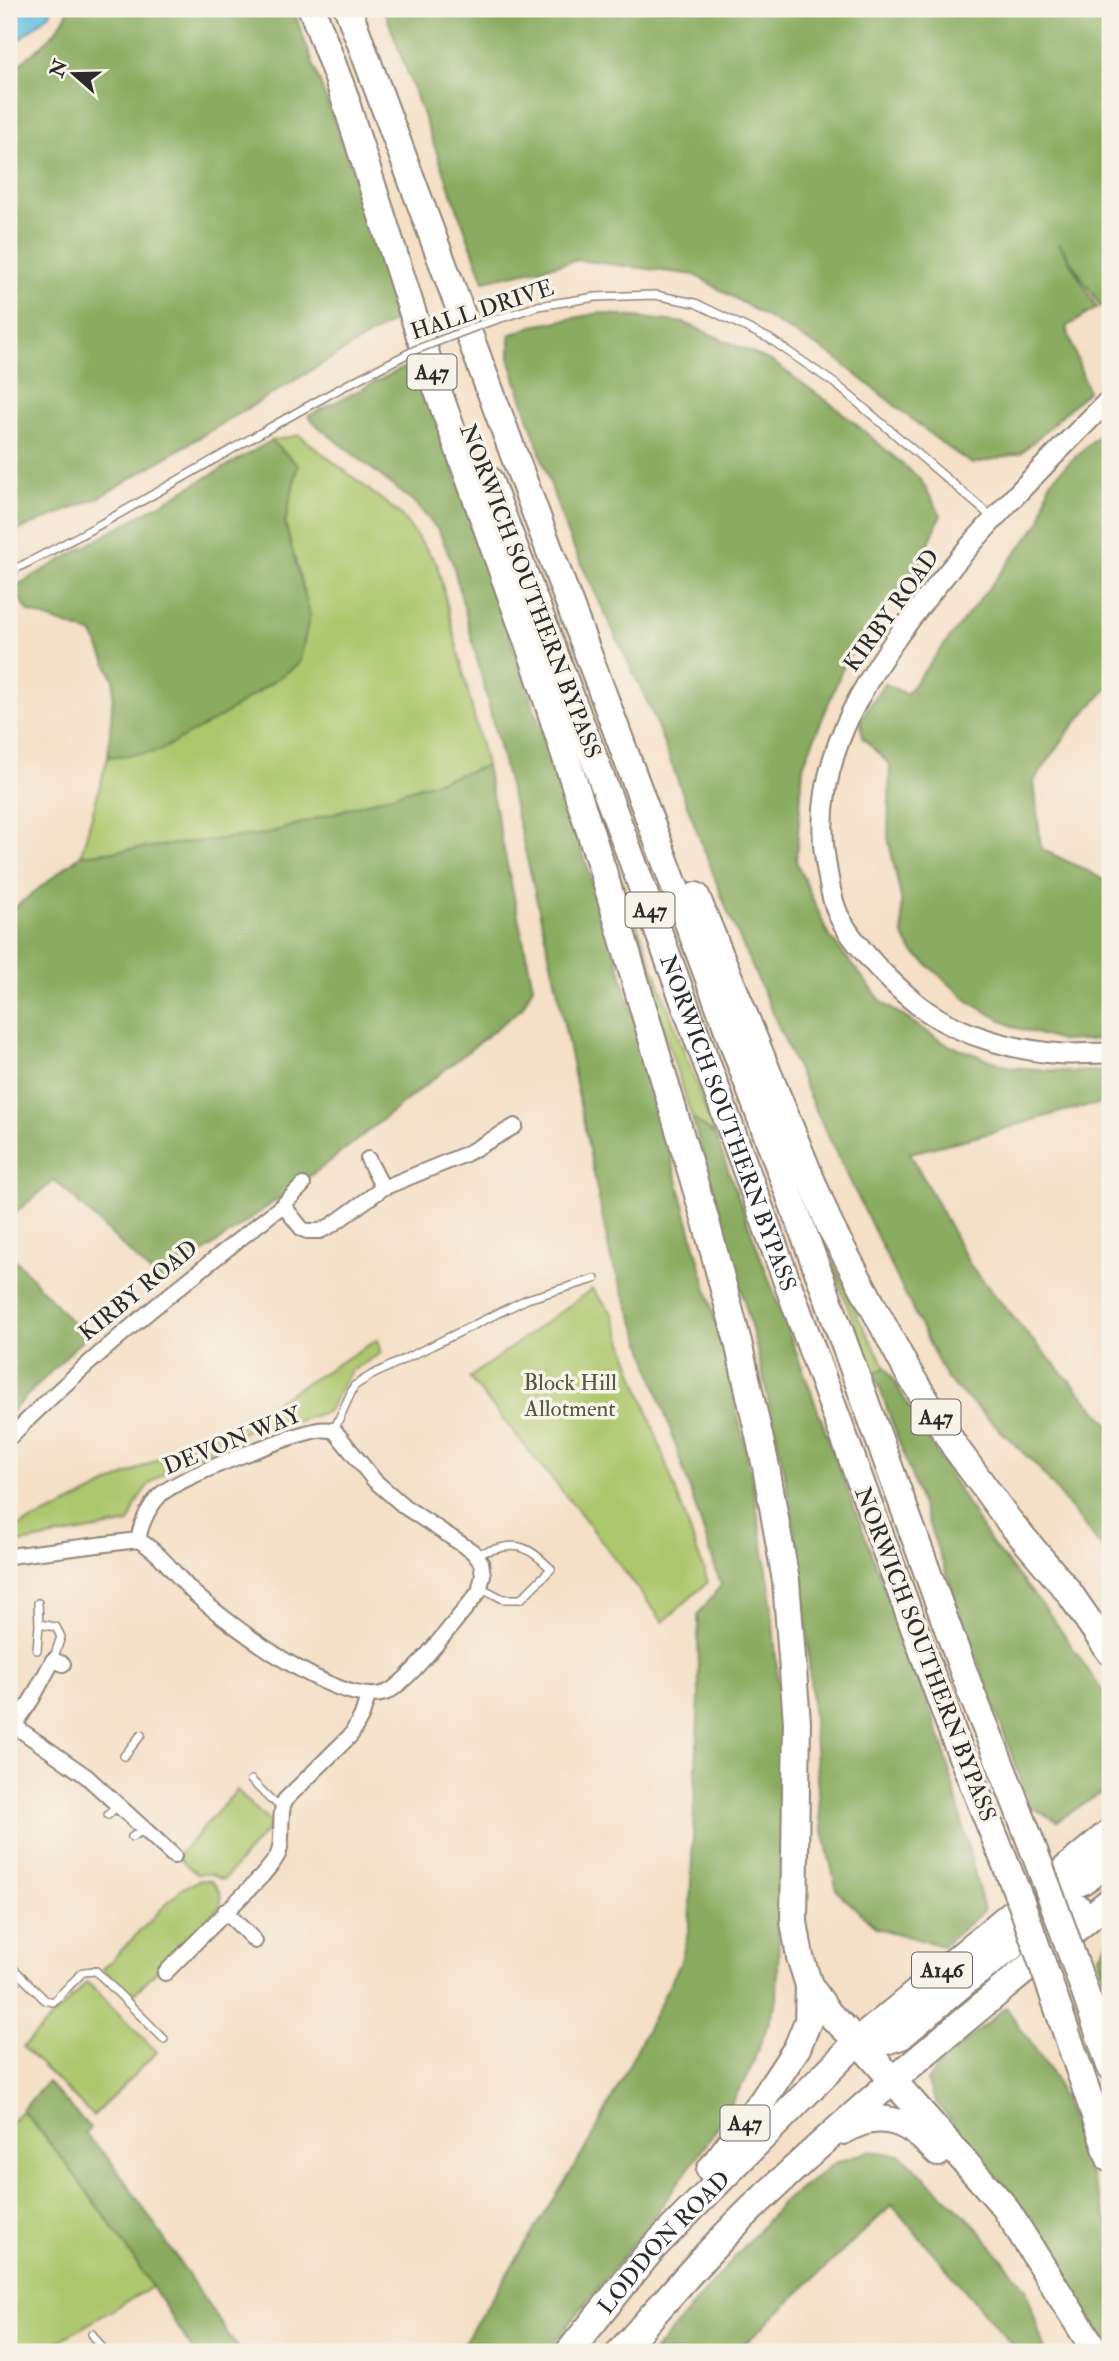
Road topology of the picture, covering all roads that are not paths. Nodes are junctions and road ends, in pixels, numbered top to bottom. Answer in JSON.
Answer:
{"nodes":[{"id":1,"x":312,"y":9,"type":"edge"},
{"id":2,"x":348,"y":9,"type":"edge"},
{"id":3,"x":340,"y":84,"type":"junction"},
{"id":4,"x":1110,"y":399,"type":"edge"},
{"id":5,"x":993,"y":518,"type":"junction"},
{"id":6,"x":541,"y":531,"type":"junction"},
{"id":7,"x":9,"y":572,"type":"edge"},
{"id":8,"x":1110,"y":1053,"type":"edge"},
{"id":9,"x":515,"y":1126,"type":"dead end"},
{"id":10,"x":368,"y":1159,"type":"dead end"},
{"id":11,"x":303,"y":1185,"type":"dead end"},
{"id":12,"x":383,"y":1188,"type":"junction"},
{"id":13,"x":283,"y":1205,"type":"junction"},
{"id":14,"x":595,"y":1279,"type":"dead end"},
{"id":15,"x":334,"y":1430,"type":"junction"},
{"id":16,"x":9,"y":1438,"type":"edge"},
{"id":17,"x":138,"y":1540,"type":"junction"},
{"id":18,"x":475,"y":1555,"type":"junction"},
{"id":19,"x":9,"y":1556,"type":"edge"},
{"id":20,"x":480,"y":1587,"type":"junction"},
{"id":21,"x":1068,"y":1591,"type":"junction"},
{"id":22,"x":38,"y":1603,"type":"dead end"},
{"id":23,"x":39,"y":1624,"type":"junction"},
{"id":24,"x":1110,"y":1633,"type":"edge"},
{"id":25,"x":37,"y":1650,"type":"dead end"},
{"id":26,"x":1110,"y":1652,"type":"edge"},
{"id":27,"x":58,"y":1662,"type":"joint"},
{"id":28,"x":368,"y":1696,"type":"junction"},
{"id":29,"x":11,"y":1727,"type":"edge"},
{"id":30,"x":141,"y":1735,"type":"dead end"},
{"id":31,"x":124,"y":1756,"type":"dead end"},
{"id":32,"x":251,"y":1780,"type":"dead end"},
{"id":33,"x":283,"y":1806,"type":"junction"},
{"id":34,"x":145,"y":1829,"type":"junction"},
{"id":35,"x":1110,"y":1832,"type":"edge"},
{"id":36,"x":132,"y":1837,"type":"dead end"},
{"id":37,"x":174,"y":1856,"type":"dead end"},
{"id":38,"x":1110,"y":1863,"type":"edge"},
{"id":39,"x":1110,"y":1891,"type":"edge"},
{"id":40,"x":1026,"y":1900,"type":"junction"},
{"id":41,"x":1110,"y":1901,"type":"edge"},
{"id":42,"x":225,"y":1911,"type":"junction"},
{"id":43,"x":255,"y":1941,"type":"dead end"},
{"id":44,"x":9,"y":1965,"type":"edge"},
{"id":45,"x":165,"y":1973,"type":"dead end"},
{"id":46,"x":809,"y":1986,"type":"junction"},
{"id":47,"x":164,"y":2039,"type":"dead end"},
{"id":48,"x":858,"y":2041,"type":"junction"},
{"id":49,"x":1110,"y":2066,"type":"edge"},
{"id":50,"x":892,"y":2080,"type":"junction"},
{"id":51,"x":821,"y":2144,"type":"junction"},
{"id":52,"x":1110,"y":2159,"type":"edge"},
{"id":53,"x":652,"y":2249,"type":"junction"},
{"id":54,"x":1039,"y":2262,"type":"junction"},
{"id":55,"x":92,"y":2334,"type":"dead end"},
{"id":56,"x":105,"y":2352,"type":"edge"},
{"id":57,"x":569,"y":2352,"type":"edge"},
{"id":58,"x":620,"y":2352,"type":"edge"},
{"id":59,"x":1096,"y":2352,"type":"edge"}],
"edges":[{"from":1,"to":3,"type":"highway","name":"NORWICH SOUTHERN BYPASS","number":"A47"},
{"from":2,"to":6,"type":"highway","name":"NORWICH SOUTHERN BYPASS","number":"A47"},
{"from":3,"to":46,"type":"highway","number":"A47"},
{"from":3,"to":52,"type":"highway","name":"NORWICH SOUTHERN BYPASS","number":"A47","bridge":true},
{"from":4,"to":5,"type":"street","name":"KIRBY ROAD"},
{"from":5,"to":7,"type":"lane","name":"HALL DRIVE","bridge":true},
{"from":5,"to":8,"type":"street","name":"KIRBY ROAD"},
{"from":6,"to":21,"type":"highway","number":"A47"},
{"from":6,"to":49,"type":"highway","name":"NORWICH SOUTHERN BYPASS","number":"A47","bridge":true},
{"from":9,"to":12,"type":"street"},
{"from":10,"to":12,"type":"street"},
{"from":11,"to":13,"type":"street","name":"KIRBY ROAD"},
{"from":12,"to":13,"type":"street"},
{"from":13,"to":16,"type":"street","name":"KIRBY ROAD"},
{"from":14,"to":15,"type":"lane"},
{"from":15,"to":17,"type":"street","name":"DEVON WAY"},
{"from":15,"to":18,"type":"street","name":"DEVON WAY"},
{"from":17,"to":19,"type":"street"},
{"from":17,"to":28,"type":"street"},
{"from":18,"to":20,"type":"street"},
{"from":18,"to":20,"type":"lane"},
{"from":20,"to":28,"type":"street"},
{"from":21,"to":24,"type":"highway","number":"A47"},
{"from":21,"to":26,"type":"highway","number":"A47"},
{"from":22,"to":23,"type":"lane"},
{"from":23,"to":25,"type":"lane"},
{"from":23,"to":27,"type":"lane"},
{"from":27,"to":29,"type":"street"},
{"from":28,"to":33,"type":"street"},
{"from":29,"to":34,"type":"street"},
{"from":30,"to":31,"type":"lane"},
{"from":32,"to":33,"type":"lane"},
{"from":33,"to":42,"type":"street"},
{"from":34,"to":36,"type":"lane"},
{"from":34,"to":37,"type":"street"},
{"from":35,"to":40,"type":"highway","name":"LODDON ROAD","number":"A146"},
{"from":38,"to":40,"type":"highway"},
{"from":39,"to":48,"type":"highway"},
{"from":40,"to":48,"type":"highway","name":"LODDON ROAD","number":"A146"},
{"from":41,"to":50,"type":"highway","name":"LODDON ROAD","number":"A146"},
{"from":42,"to":43,"type":"street"},
{"from":42,"to":45,"type":"street"},
{"from":44,"to":47,"type":"lane"},
{"from":46,"to":48,"type":"highway","number":"A47"},
{"from":46,"to":53,"type":"highway","number":"A47"},
{"from":48,"to":50,"type":"highway","number":"A47"},
{"from":48,"to":53,"type":"highway","name":"LODDON ROAD","number":"A146"},
{"from":50,"to":51,"type":"highway","name":"LODDON ROAD","number":"A146"},
{"from":50,"to":54,"type":"highway","number":"A47"},
{"from":51,"to":54,"type":"highway","number":"A47"},
{"from":51,"to":58,"type":"highway","name":"LODDON ROAD","number":"A146"},
{"from":53,"to":57,"type":"highway","name":"LODDON ROAD","number":"A146"},
{"from":54,"to":59,"type":"highway","number":"A47"},
{"from":55,"to":56,"type":"lane"}]}
